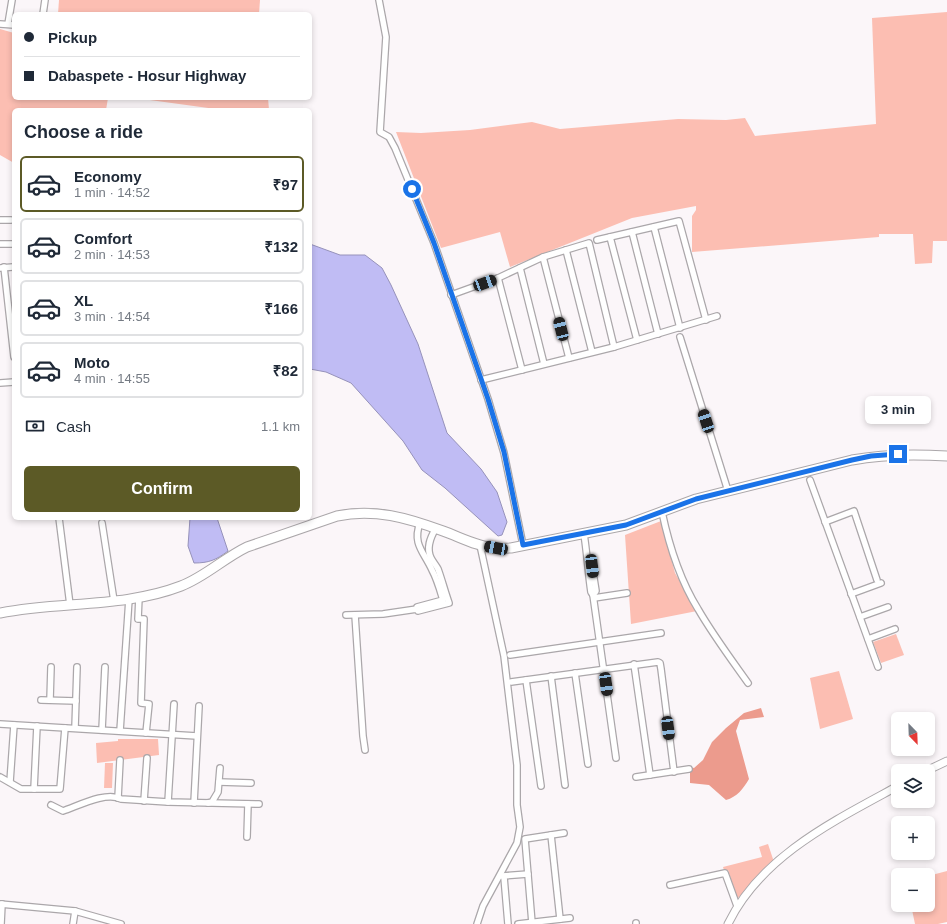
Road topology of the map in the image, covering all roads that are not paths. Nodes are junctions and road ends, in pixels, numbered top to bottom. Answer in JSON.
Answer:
{"nodes":[{"id":1,"x":12,"y":0,"type":"edge"},
{"id":2,"x":45,"y":0,"type":"edge"},
{"id":3,"x":379,"y":0,"type":"edge"},
{"id":4,"x":43,"y":12,"type":"edge"},
{"id":5,"x":0,"y":24,"type":"edge"},
{"id":6,"x":11,"y":24,"type":"edge"},
{"id":7,"x":0,"y":220,"type":"edge"},
{"id":8,"x":11,"y":220,"type":"dead end"},
{"id":9,"x":654,"y":227,"type":"junction"},
{"id":10,"x":632,"y":232,"type":"junction"},
{"id":11,"x":610,"y":237,"type":"junction"},
{"id":12,"x":597,"y":240,"type":"dead end"},
{"id":13,"x":0,"y":244,"type":"edge"},
{"id":14,"x":12,"y":244,"type":"edge"},
{"id":15,"x":566,"y":250,"type":"junction"},
{"id":16,"x":543,"y":257,"type":"junction"},
{"id":17,"x":12,"y":267,"type":"edge"},
{"id":18,"x":2,"y":268,"type":"edge"},
{"id":19,"x":520,"y":268,"type":"junction"},
{"id":20,"x":498,"y":278,"type":"junction"},
{"id":21,"x":451,"y":295,"type":"junction"},
{"id":22,"x":718,"y":316,"type":"dead end"},
{"id":23,"x":706,"y":320,"type":"junction"},
{"id":24,"x":680,"y":328,"type":"junction"},
{"id":25,"x":658,"y":334,"type":"junction"},
{"id":26,"x":680,"y":337,"type":"dead end"},
{"id":27,"x":637,"y":340,"type":"junction"},
{"id":28,"x":12,"y":342,"type":"edge"},
{"id":29,"x":614,"y":347,"type":"junction"},
{"id":30,"x":592,"y":352,"type":"junction"},
{"id":31,"x":569,"y":358,"type":"junction"},
{"id":32,"x":544,"y":364,"type":"junction"},
{"id":33,"x":522,"y":370,"type":"junction"},
{"id":34,"x":481,"y":380,"type":"junction"},
{"id":35,"x":12,"y":382,"type":"edge"},
{"id":36,"x":0,"y":383,"type":"edge"},
{"id":37,"x":947,"y":456,"type":"edge"},
{"id":38,"x":810,"y":480,"type":"dead end"},
{"id":39,"x":728,"y":491,"type":"junction"},
{"id":40,"x":662,"y":512,"type":"junction"},
{"id":41,"x":58,"y":520,"type":"edge"},
{"id":42,"x":825,"y":522,"type":"junction"},
{"id":43,"x":102,"y":523,"type":"dead end"},
{"id":44,"x":420,"y":523,"type":"junction"},
{"id":45,"x":436,"y":528,"type":"junction"},
{"id":46,"x":584,"y":534,"type":"junction"},
{"id":47,"x":480,"y":545,"type":"junction"},
{"id":48,"x":523,"y":545,"type":"junction"},
{"id":49,"x":627,"y":593,"type":"dead end"},
{"id":50,"x":851,"y":594,"type":"junction"},
{"id":51,"x":139,"y":597,"type":"junction"},
{"id":52,"x":593,"y":597,"type":"junction"},
{"id":53,"x":129,"y":599,"type":"junction"},
{"id":54,"x":114,"y":601,"type":"junction"},
{"id":55,"x":70,"y":605,"type":"junction"},
{"id":56,"x":888,"y":607,"type":"dead end"},
{"id":57,"x":417,"y":609,"type":"junction"},
{"id":58,"x":0,"y":613,"type":"edge"},
{"id":59,"x":346,"y":615,"type":"dead end"},
{"id":60,"x":356,"y":615,"type":"junction"},
{"id":61,"x":860,"y":617,"type":"junction"},
{"id":62,"x":895,"y":629,"type":"dead end"},
{"id":63,"x":661,"y":633,"type":"dead end"},
{"id":64,"x":868,"y":639,"type":"junction"},
{"id":65,"x":600,"y":642,"type":"junction"},
{"id":66,"x":510,"y":655,"type":"dead end"},
{"id":67,"x":634,"y":664,"type":"junction"},
{"id":68,"x":51,"y":667,"type":"dead end"},
{"id":69,"x":77,"y":667,"type":"dead end"},
{"id":70,"x":105,"y":667,"type":"dead end"},
{"id":71,"x":878,"y":667,"type":"dead end"},
{"id":72,"x":603,"y":669,"type":"junction"},
{"id":73,"x":575,"y":672,"type":"junction"},
{"id":74,"x":551,"y":676,"type":"junction"},
{"id":75,"x":526,"y":680,"type":"junction"},
{"id":76,"x":511,"y":682,"type":"dead end"},
{"id":77,"x":748,"y":683,"type":"dead end"},
{"id":78,"x":41,"y":700,"type":"dead end"},
{"id":79,"x":50,"y":700,"type":"junction"},
{"id":80,"x":76,"y":701,"type":"junction"},
{"id":81,"x":174,"y":704,"type":"dead end"},
{"id":82,"x":199,"y":706,"type":"dead end"},
{"id":83,"x":0,"y":724,"type":"edge"},
{"id":84,"x":14,"y":725,"type":"junction"},
{"id":85,"x":37,"y":726,"type":"junction"},
{"id":86,"x":65,"y":728,"type":"junction"},
{"id":87,"x":75,"y":728,"type":"junction"},
{"id":88,"x":102,"y":730,"type":"junction"},
{"id":89,"x":120,"y":731,"type":"junction"},
{"id":90,"x":146,"y":733,"type":"junction"},
{"id":91,"x":171,"y":734,"type":"junction"},
{"id":92,"x":198,"y":736,"type":"junction"},
{"id":93,"x":365,"y":750,"type":"dead end"},
{"id":94,"x":147,"y":758,"type":"dead end"},
{"id":95,"x":616,"y":758,"type":"dead end"},
{"id":96,"x":120,"y":760,"type":"dead end"},
{"id":97,"x":947,"y":761,"type":"edge"},
{"id":98,"x":588,"y":764,"type":"dead end"},
{"id":99,"x":935,"y":767,"type":"edge"},
{"id":100,"x":220,"y":768,"type":"dead end"},
{"id":101,"x":689,"y":769,"type":"dead end"},
{"id":102,"x":674,"y":772,"type":"junction"},
{"id":103,"x":650,"y":775,"type":"junction"},
{"id":104,"x":0,"y":777,"type":"edge"},
{"id":105,"x":636,"y":777,"type":"dead end"},
{"id":106,"x":10,"y":782,"type":"junction"},
{"id":107,"x":219,"y":782,"type":"junction"},
{"id":108,"x":252,"y":783,"type":"dead end"},
{"id":109,"x":565,"y":784,"type":"dead end"},
{"id":110,"x":541,"y":786,"type":"dead end"},
{"id":111,"x":34,"y":789,"type":"junction"},
{"id":112,"x":891,"y":790,"type":"edge"},
{"id":113,"x":118,"y":798,"type":"junction"},
{"id":114,"x":144,"y":801,"type":"junction"},
{"id":115,"x":168,"y":802,"type":"junction"},
{"id":116,"x":194,"y":803,"type":"junction"},
{"id":117,"x":205,"y":803,"type":"junction"},
{"id":118,"x":248,"y":804,"type":"junction"},
{"id":119,"x":259,"y":804,"type":"dead end"},
{"id":120,"x":51,"y":805,"type":"dead end"},
{"id":121,"x":564,"y":833,"type":"dead end"},
{"id":122,"x":552,"y":835,"type":"junction"},
{"id":123,"x":246,"y":837,"type":"dead end"},
{"id":124,"x":528,"y":874,"type":"junction"},
{"id":125,"x":502,"y":876,"type":"junction"},
{"id":126,"x":670,"y":885,"type":"dead end"},
{"id":127,"x":1,"y":904,"type":"edge"},
{"id":128,"x":737,"y":906,"type":"junction"},
{"id":129,"x":75,"y":911,"type":"junction"},
{"id":130,"x":570,"y":918,"type":"dead end"},
{"id":131,"x":560,"y":920,"type":"junction"},
{"id":132,"x":532,"y":923,"type":"junction"},
{"id":133,"x":1,"y":924,"type":"edge"},
{"id":134,"x":73,"y":924,"type":"edge"},
{"id":135,"x":121,"y":924,"type":"edge"},
{"id":136,"x":477,"y":924,"type":"edge"},
{"id":137,"x":508,"y":924,"type":"edge"},
{"id":138,"x":518,"y":924,"type":"edge"},
{"id":139,"x":728,"y":924,"type":"edge"}],
"edges":[{"from":1,"to":6,"type":"street"},
{"from":2,"to":4,"type":"street"},
{"from":3,"to":21,"type":"street"},
{"from":5,"to":6,"type":"street"},
{"from":7,"to":8,"type":"street"},
{"from":9,"to":10,"type":"street"},
{"from":9,"to":23,"type":"street"},
{"from":9,"to":24,"type":"street"},
{"from":10,"to":11,"type":"street"},
{"from":10,"to":25,"type":"street"},
{"from":11,"to":12,"type":"street"},
{"from":11,"to":27,"type":"street"},
{"from":13,"to":14,"type":"street"},
{"from":15,"to":16,"type":"street"},
{"from":15,"to":29,"type":"street"},
{"from":15,"to":30,"type":"street"},
{"from":16,"to":19,"type":"street"},
{"from":16,"to":31,"type":"street"},
{"from":17,"to":18,"type":"street"},
{"from":18,"to":28,"type":"street"},
{"from":19,"to":20,"type":"street"},
{"from":19,"to":32,"type":"street"},
{"from":20,"to":21,"type":"street"},
{"from":20,"to":33,"type":"street"},
{"from":21,"to":34,"type":"street"},
{"from":22,"to":23,"type":"street"},
{"from":23,"to":24,"type":"street"},
{"from":24,"to":25,"type":"street"},
{"from":25,"to":27,"type":"street"},
{"from":26,"to":39,"type":"street"},
{"from":27,"to":29,"type":"street"},
{"from":29,"to":30,"type":"street"},
{"from":30,"to":31,"type":"street"},
{"from":31,"to":32,"type":"street"},
{"from":32,"to":33,"type":"street"},
{"from":33,"to":34,"type":"street"},
{"from":34,"to":48,"type":"street"},
{"from":35,"to":36,"type":"street"},
{"from":37,"to":39,"type":"highway"},
{"from":38,"to":42,"type":"street"},
{"from":39,"to":40,"type":"highway"},
{"from":40,"to":46,"type":"highway"},
{"from":40,"to":77,"type":"street"},
{"from":41,"to":55,"type":"street"},
{"from":42,"to":50,"type":"street"},
{"from":42,"to":50,"type":"street"},
{"from":43,"to":54,"type":"street"},
{"from":44,"to":45,"type":"highway"},
{"from":44,"to":51,"type":"highway"},
{"from":44,"to":57,"type":"street"},
{"from":45,"to":47,"type":"highway"},
{"from":45,"to":57,"type":"street"},
{"from":46,"to":48,"type":"highway"},
{"from":46,"to":52,"type":"street"},
{"from":47,"to":48,"type":"highway"},
{"from":47,"to":125,"type":"street"},
{"from":49,"to":52,"type":"street"},
{"from":50,"to":61,"type":"street"},
{"from":51,"to":53,"type":"highway"},
{"from":51,"to":90,"type":"street"},
{"from":52,"to":65,"type":"street"},
{"from":53,"to":54,"type":"highway"},
{"from":53,"to":89,"type":"street"},
{"from":54,"to":55,"type":"highway"},
{"from":55,"to":58,"type":"highway"},
{"from":56,"to":61,"type":"street"},
{"from":57,"to":60,"type":"street"},
{"from":59,"to":60,"type":"street"},
{"from":60,"to":93,"type":"street"},
{"from":61,"to":64,"type":"street"},
{"from":62,"to":64,"type":"street"},
{"from":63,"to":65,"type":"street"},
{"from":64,"to":71,"type":"street"},
{"from":65,"to":66,"type":"street"},
{"from":65,"to":72,"type":"street"},
{"from":67,"to":72,"type":"street"},
{"from":67,"to":102,"type":"street"},
{"from":67,"to":103,"type":"street"},
{"from":68,"to":79,"type":"street"},
{"from":69,"to":80,"type":"street"},
{"from":70,"to":88,"type":"street"},
{"from":72,"to":73,"type":"street"},
{"from":72,"to":95,"type":"street"},
{"from":73,"to":74,"type":"street"},
{"from":73,"to":98,"type":"street"},
{"from":74,"to":75,"type":"street"},
{"from":74,"to":109,"type":"street"},
{"from":75,"to":76,"type":"street"},
{"from":75,"to":110,"type":"street"},
{"from":78,"to":79,"type":"street"},
{"from":79,"to":80,"type":"street"},
{"from":80,"to":87,"type":"street"},
{"from":81,"to":91,"type":"street"},
{"from":82,"to":92,"type":"street"},
{"from":83,"to":84,"type":"street"},
{"from":84,"to":85,"type":"street"},
{"from":84,"to":106,"type":"street"},
{"from":85,"to":86,"type":"street"},
{"from":85,"to":111,"type":"street"},
{"from":86,"to":87,"type":"street"},
{"from":86,"to":111,"type":"street"},
{"from":87,"to":88,"type":"street"},
{"from":88,"to":89,"type":"street"},
{"from":89,"to":90,"type":"street"},
{"from":90,"to":91,"type":"street"},
{"from":91,"to":92,"type":"street"},
{"from":91,"to":115,"type":"street"},
{"from":92,"to":116,"type":"street"},
{"from":94,"to":114,"type":"street"},
{"from":96,"to":113,"type":"street"},
{"from":97,"to":99,"type":"street"},
{"from":100,"to":107,"type":"street"},
{"from":101,"to":102,"type":"street"},
{"from":102,"to":103,"type":"street"},
{"from":103,"to":105,"type":"street"},
{"from":104,"to":106,"type":"street"},
{"from":106,"to":111,"type":"street"},
{"from":107,"to":108,"type":"street"},
{"from":107,"to":117,"type":"street"},
{"from":112,"to":128,"type":"street"},
{"from":113,"to":114,"type":"street"},
{"from":113,"to":120,"type":"street"},
{"from":114,"to":115,"type":"street"},
{"from":115,"to":116,"type":"street"},
{"from":116,"to":117,"type":"street"},
{"from":117,"to":118,"type":"street"},
{"from":118,"to":119,"type":"street"},
{"from":118,"to":123,"type":"street"},
{"from":121,"to":122,"type":"street"},
{"from":122,"to":124,"type":"street"},
{"from":122,"to":131,"type":"street"},
{"from":124,"to":125,"type":"street"},
{"from":124,"to":132,"type":"street"},
{"from":125,"to":136,"type":"street"},
{"from":125,"to":137,"type":"street"},
{"from":126,"to":128,"type":"street"},
{"from":127,"to":129,"type":"street"},
{"from":127,"to":133,"type":"street"},
{"from":128,"to":139,"type":"street"},
{"from":129,"to":134,"type":"street"},
{"from":129,"to":135,"type":"street"},
{"from":130,"to":131,"type":"street"},
{"from":131,"to":132,"type":"street"},
{"from":132,"to":138,"type":"street"}]}
